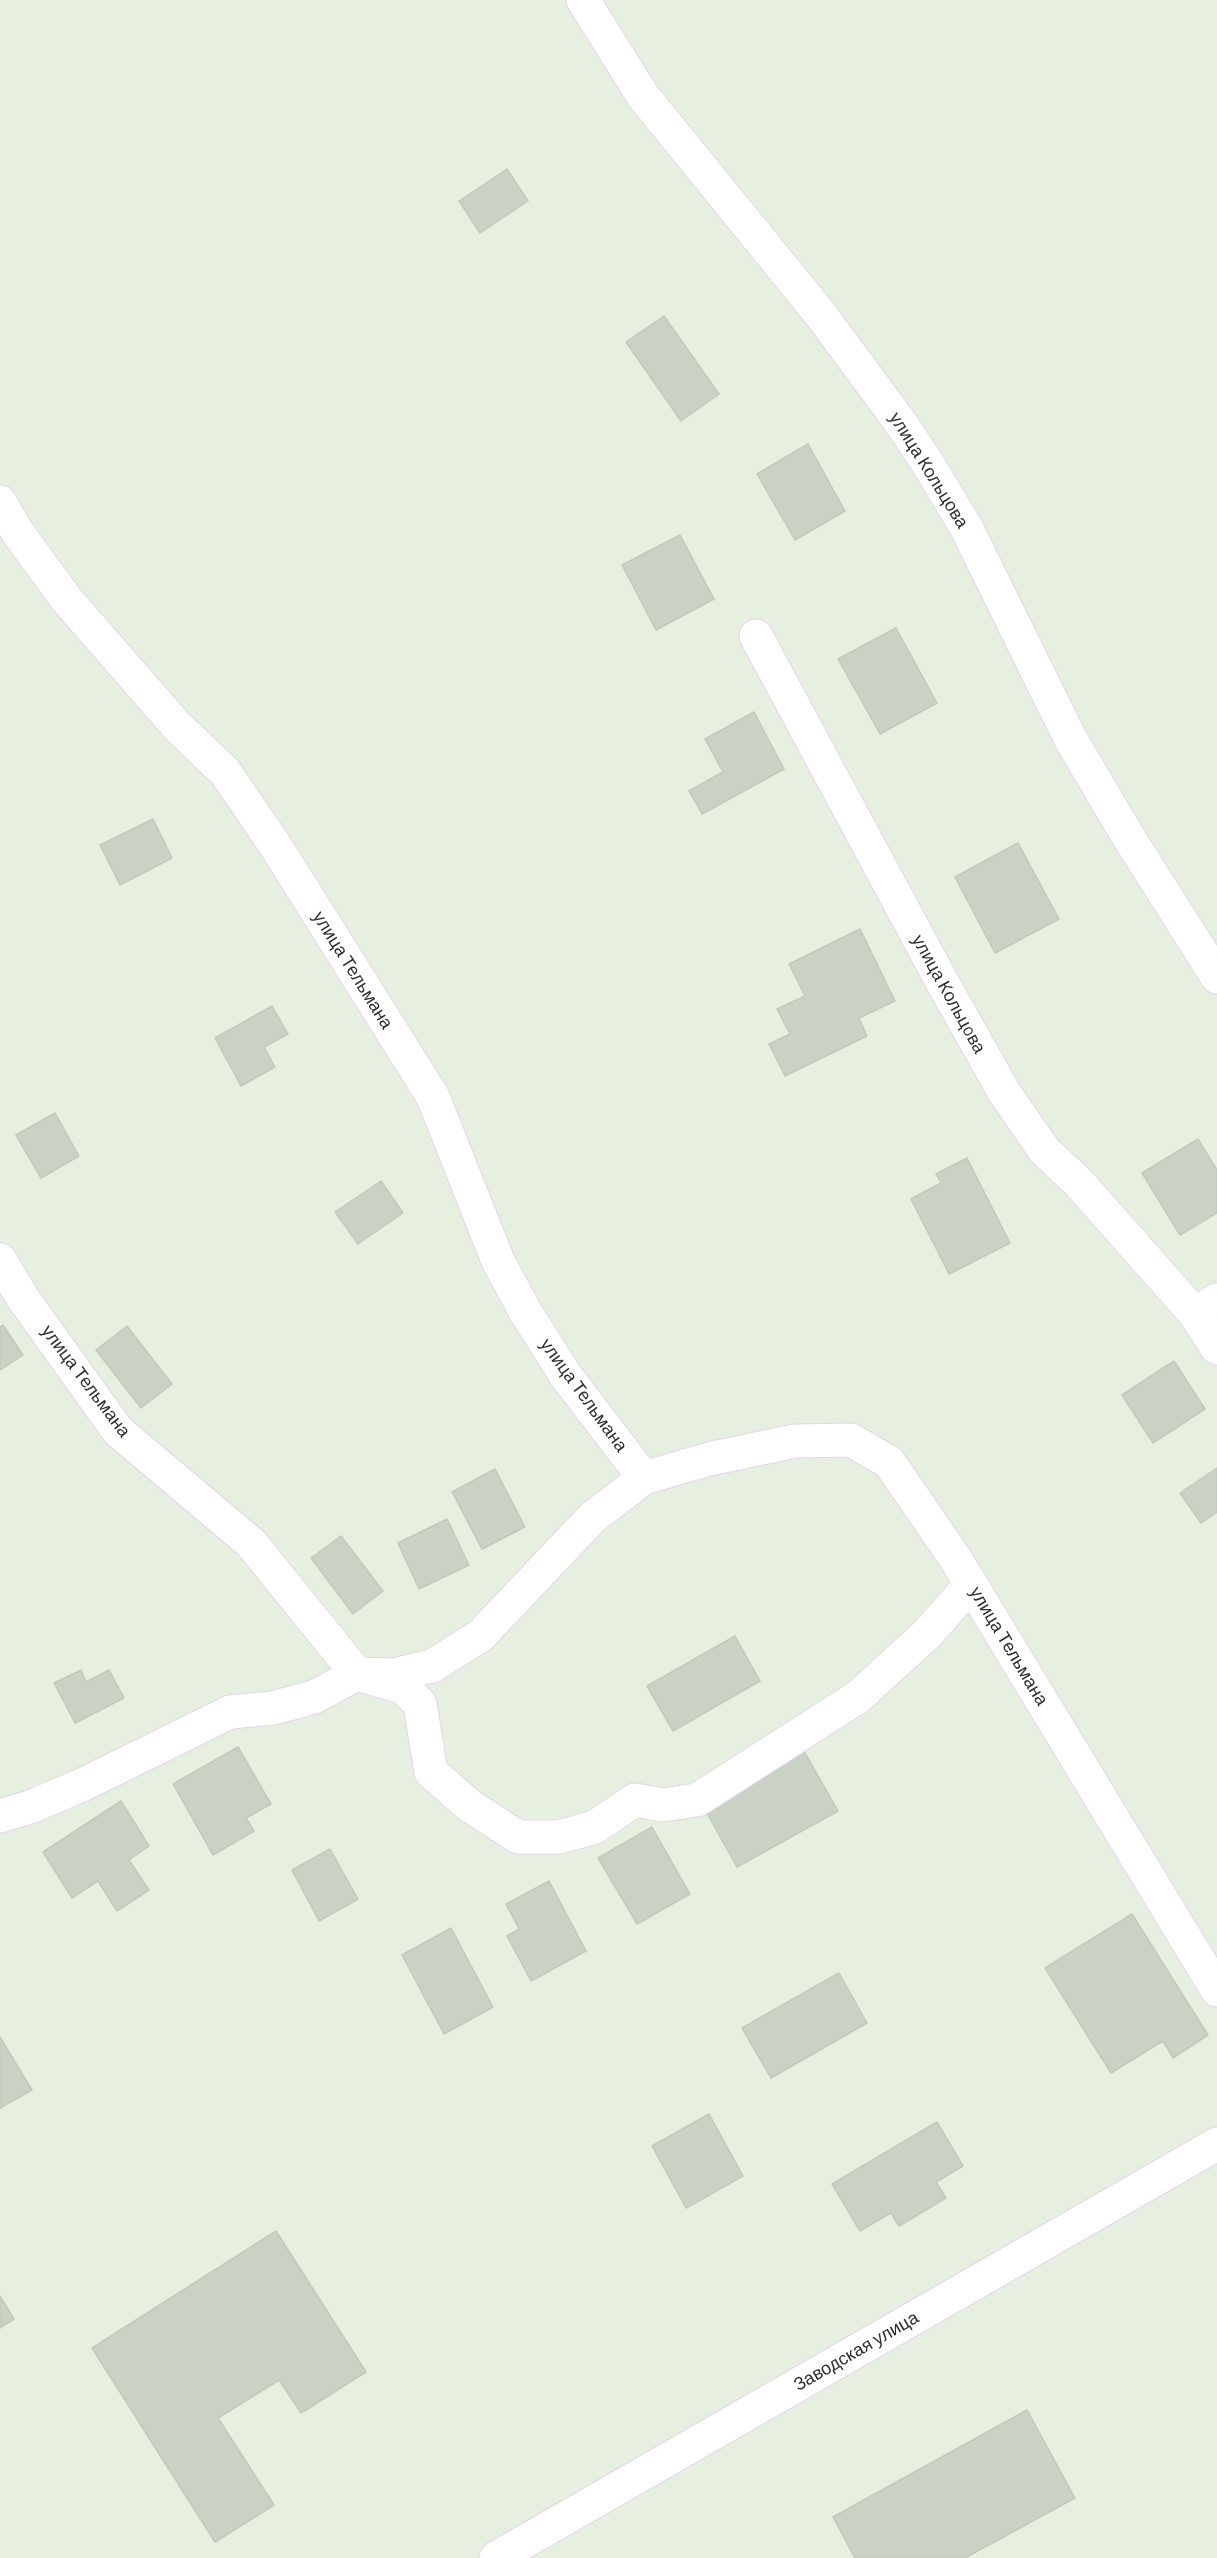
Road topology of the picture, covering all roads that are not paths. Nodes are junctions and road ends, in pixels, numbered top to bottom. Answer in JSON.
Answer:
{"nodes":[{"id":1,"x":583,"y":0,"type":"edge"},
{"id":2,"x":0,"y":502,"type":"edge"},
{"id":3,"x":756,"y":636,"type":"dead end"},
{"id":4,"x":1217,"y":977,"type":"edge"},
{"id":5,"x":0,"y":1260,"type":"edge"},
{"id":6,"x":1206,"y":1307,"type":"edge"},
{"id":7,"x":1217,"y":1348,"type":"edge"},
{"id":8,"x":644,"y":1478,"type":"junction"},
{"id":9,"x":971,"y":1584,"type":"junction"},
{"id":10,"x":357,"y":1674,"type":"junction"},
{"id":11,"x":0,"y":1816,"type":"edge"},
{"id":12,"x":1217,"y":1990,"type":"edge"},
{"id":13,"x":1217,"y":2144,"type":"edge"},
{"id":14,"x":496,"y":2558,"type":"edge"}],
"edges":[{"from":1,"to":4,"type":"street","name":"улица Кольцова"},
{"from":2,"to":8,"type":"street","name":"улица Тельмана"},
{"from":3,"to":6,"type":"street","name":"улица Кольцoва"},
{"from":5,"to":10,"type":"street","name":"улица Тельмана"},
{"from":6,"to":7,"type":"street"},
{"from":8,"to":9,"type":"street","name":"улица Тельмана"},
{"from":8,"to":10,"type":"street","name":"улица Тельмана"},
{"from":9,"to":10,"type":"street"},
{"from":9,"to":12,"type":"street","name":"улица Тельмана"},
{"from":10,"to":11,"type":"street","name":"улица Тельмана"},
{"from":13,"to":14,"type":"street","name":"Заводская улица"}]}
